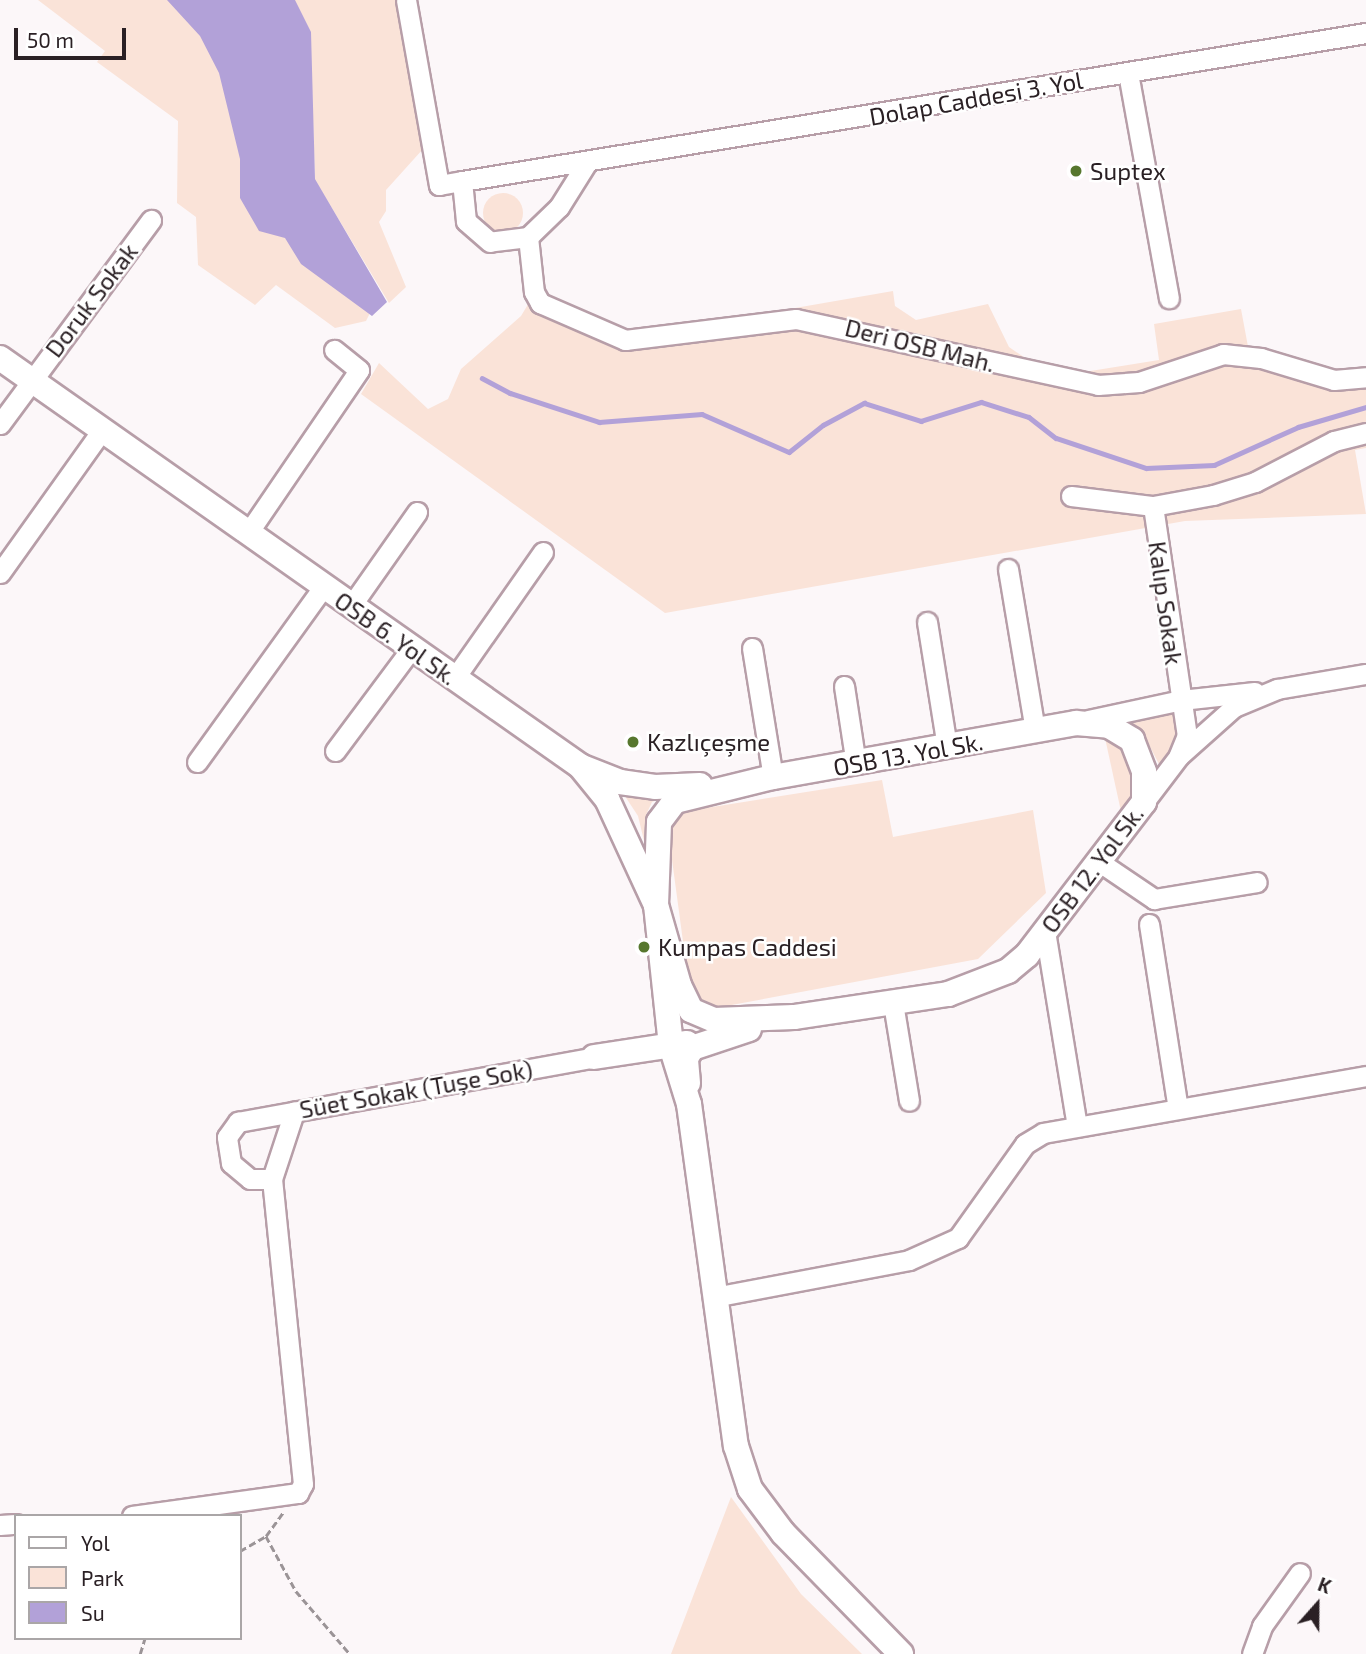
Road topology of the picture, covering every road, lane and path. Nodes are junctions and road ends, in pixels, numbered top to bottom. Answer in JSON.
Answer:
{"nodes":[{"id":1,"x":406,"y":0,"type":"edge"},
{"id":2,"x":1366,"y":33,"type":"edge"},
{"id":3,"x":1128,"y":73,"type":"junction"},
{"id":4,"x":586,"y":164,"type":"junction"},
{"id":5,"x":462,"y":181,"type":"junction"},
{"id":6,"x":151,"y":220,"type":"dead end"},
{"id":7,"x":528,"y":237,"type":"junction"},
{"id":8,"x":1169,"y":298,"type":"dead end"},
{"id":9,"x":334,"y":350,"type":"dead end"},
{"id":10,"x":0,"y":358,"type":"edge"},
{"id":11,"x":1366,"y":377,"type":"edge"},
{"id":12,"x":32,"y":381,"type":"junction"},
{"id":13,"x":0,"y":424,"type":"edge"},
{"id":14,"x":102,"y":430,"type":"junction"},
{"id":15,"x":1366,"y":432,"type":"edge"},
{"id":16,"x":1071,"y":496,"type":"dead end"},
{"id":17,"x":1153,"y":506,"type":"junction"},
{"id":18,"x":417,"y":512,"type":"dead end"},
{"id":19,"x":248,"y":533,"type":"junction"},
{"id":20,"x":543,"y":552,"type":"dead end"},
{"id":21,"x":1008,"y":569,"type":"dead end"},
{"id":22,"x":0,"y":573,"type":"edge"},
{"id":23,"x":323,"y":587,"type":"junction"},
{"id":24,"x":351,"y":606,"type":"junction"},
{"id":25,"x":928,"y":622,"type":"dead end"},
{"id":26,"x":752,"y":648,"type":"dead end"},
{"id":27,"x":411,"y":649,"type":"junction"},
{"id":28,"x":1366,"y":674,"type":"edge"},
{"id":29,"x":454,"y":679,"type":"junction"},
{"id":30,"x":844,"y":686,"type":"dead end"},
{"id":31,"x":1277,"y":689,"type":"junction"},
{"id":32,"x":1181,"y":700,"type":"junction"},
{"id":33,"x":1076,"y":723,"type":"junction"},
{"id":34,"x":1035,"y":731,"type":"junction"},
{"id":35,"x":947,"y":747,"type":"junction"},
{"id":36,"x":335,"y":751,"type":"dead end"},
{"id":37,"x":1179,"y":756,"type":"junction"},
{"id":38,"x":197,"y":762,"type":"dead end"},
{"id":39,"x":856,"y":764,"type":"junction"},
{"id":40,"x":580,"y":766,"type":"junction"},
{"id":41,"x":773,"y":777,"type":"junction"},
{"id":42,"x":740,"y":783,"type":"junction"},
{"id":43,"x":1144,"y":802,"type":"junction"},
{"id":44,"x":1098,"y":861,"type":"junction"},
{"id":45,"x":1257,"y":882,"type":"dead end"},
{"id":46,"x":656,"y":905,"type":"junction"},
{"id":47,"x":1149,"y":924,"type":"dead end"},
{"id":48,"x":1045,"y":931,"type":"junction"},
{"id":49,"x":893,"y":1003,"type":"junction"},
{"id":50,"x":666,"y":1006,"type":"junction"},
{"id":51,"x":794,"y":1017,"type":"junction"},
{"id":52,"x":704,"y":1041,"type":"junction"},
{"id":53,"x":665,"y":1054,"type":"junction"},
{"id":54,"x":594,"y":1056,"type":"junction"},
{"id":55,"x":1366,"y":1076,"type":"edge"},
{"id":56,"x":909,"y":1101,"type":"dead end"},
{"id":57,"x":689,"y":1104,"type":"junction"},
{"id":58,"x":1178,"y":1109,"type":"junction"},
{"id":59,"x":295,"y":1112,"type":"junction"},
{"id":60,"x":1077,"y":1126,"type":"junction"},
{"id":61,"x":272,"y":1178,"type":"junction"},
{"id":62,"x":714,"y":1297,"type":"junction"},
{"id":63,"x":298,"y":1493,"type":"junction"},
{"id":64,"x":146,"y":1514,"type":"edge"},
{"id":65,"x":266,"y":1536,"type":"junction"},
{"id":66,"x":242,"y":1550,"type":"edge"},
{"id":67,"x":1300,"y":1573,"type":"dead end"},
{"id":68,"x":350,"y":1654,"type":"edge"},
{"id":69,"x":901,"y":1654,"type":"edge"},
{"id":70,"x":1252,"y":1654,"type":"edge"}],
"edges":[{"from":1,"to":5,"type":"street"},
{"from":2,"to":3,"type":"street","name":"Dolap Caddesi 3. Yol"},
{"from":3,"to":4,"type":"street","name":"Dolap Caddesi 3. Yol"},
{"from":3,"to":8,"type":"street"},
{"from":4,"to":5,"type":"street","name":"Dolap Caddesi 3. Yol"},
{"from":4,"to":7,"type":"street"},
{"from":5,"to":7,"type":"street"},
{"from":6,"to":12,"type":"street","name":"Doruk Sokak"},
{"from":7,"to":11,"type":"street","name":"Deri OSB Mah."},
{"from":9,"to":19,"type":"street"},
{"from":10,"to":12,"type":"main road","name":"OSB 6. Yol Sk."},
{"from":12,"to":13,"type":"street","name":"Doruk Sokak"},
{"from":12,"to":14,"type":"main road","name":"OSB 6. Yol Sk."},
{"from":14,"to":19,"type":"main road","name":"OSB 6. Yol Sk."},
{"from":14,"to":22,"type":"street"},
{"from":15,"to":17,"type":"street"},
{"from":16,"to":17,"type":"street"},
{"from":17,"to":32,"type":"street","name":"Kalıp Sokak"},
{"from":18,"to":24,"type":"street"},
{"from":19,"to":23,"type":"main road","name":"OSB 6. Yol Sk."},
{"from":20,"to":29,"type":"street"},
{"from":21,"to":34,"type":"street"},
{"from":23,"to":24,"type":"main road","name":"OSB 6. Yol Sk."},
{"from":23,"to":38,"type":"street"},
{"from":24,"to":27,"type":"main road","name":"OSB 6. Yol Sk."},
{"from":25,"to":35,"type":"street"},
{"from":26,"to":41,"type":"street"},
{"from":27,"to":29,"type":"main road","name":"OSB 6. Yol Sk."},
{"from":27,"to":36,"type":"street"},
{"from":28,"to":31,"type":"street","name":"OSB 12. Yol Sk."},
{"from":29,"to":40,"type":"main road","name":"OSB 6. Yol Sk."},
{"from":30,"to":39,"type":"street"},
{"from":31,"to":32,"type":"street"},
{"from":31,"to":37,"type":"street","name":"OSB 12. Yol Sk."},
{"from":32,"to":33,"type":"street"},
{"from":32,"to":37,"type":"street","name":"Kalıp Sokak"},
{"from":33,"to":34,"type":"main road","name":"OSB 13. Yol Sk."},
{"from":33,"to":43,"type":"main road","name":"OSB 13. Yol Sk."},
{"from":34,"to":35,"type":"main road","name":"OSB 13. Yol Sk."},
{"from":35,"to":39,"type":"main road","name":"OSB 13. Yol Sk."},
{"from":37,"to":43,"type":"street","name":"OSB 12. Yol Sk."},
{"from":39,"to":41,"type":"main road","name":"OSB 13. Yol Sk."},
{"from":40,"to":42,"type":"main road"},
{"from":40,"to":46,"type":"main road","name":"OSB 6. Yol Sk."},
{"from":41,"to":42,"type":"main road","name":"OSB 13. Yol Sk."},
{"from":42,"to":46,"type":"main road"},
{"from":43,"to":44,"type":"main road","name":"OSB 12. Yol Sk."},
{"from":44,"to":45,"type":"street"},
{"from":44,"to":48,"type":"main road","name":"OSB 12. Yol Sk."},
{"from":46,"to":50,"type":"main road","name":"OSB 6. Yol Sk."},
{"from":46,"to":51,"type":"main road"},
{"from":47,"to":58,"type":"street"},
{"from":48,"to":49,"type":"main road","name":"OSB 12. Yol Sk."},
{"from":48,"to":60,"type":"street"},
{"from":49,"to":51,"type":"main road","name":"OSB 12. Yol Sk."},
{"from":49,"to":56,"type":"street"},
{"from":50,"to":53,"type":"main road","name":"OSB 6. Yol Sk."},
{"from":50,"to":54,"type":"main road"},
{"from":51,"to":52,"type":"main road"},
{"from":52,"to":53,"type":"main road"},
{"from":52,"to":57,"type":"main road"},
{"from":53,"to":54,"type":"main road"},
{"from":53,"to":57,"type":"main road","name":"OSB 6. Yol Sk."},
{"from":54,"to":59,"type":"street","name":"Süet Sokak (Tuşe Sok)"},
{"from":55,"to":58,"type":"street"},
{"from":57,"to":62,"type":"main road"},
{"from":58,"to":60,"type":"street"},
{"from":59,"to":61,"type":"street"},
{"from":59,"to":61,"type":"street","name":"Süet Sokak (Tuşe Sok)"},
{"from":60,"to":62,"type":"street"},
{"from":61,"to":63,"type":"street"},
{"from":62,"to":69,"type":"main road"},
{"from":63,"to":64,"type":"street"},
{"from":63,"to":65,"type":"path"},
{"from":65,"to":66,"type":"path"},
{"from":65,"to":68,"type":"path"},
{"from":67,"to":70,"type":"street"}]}
